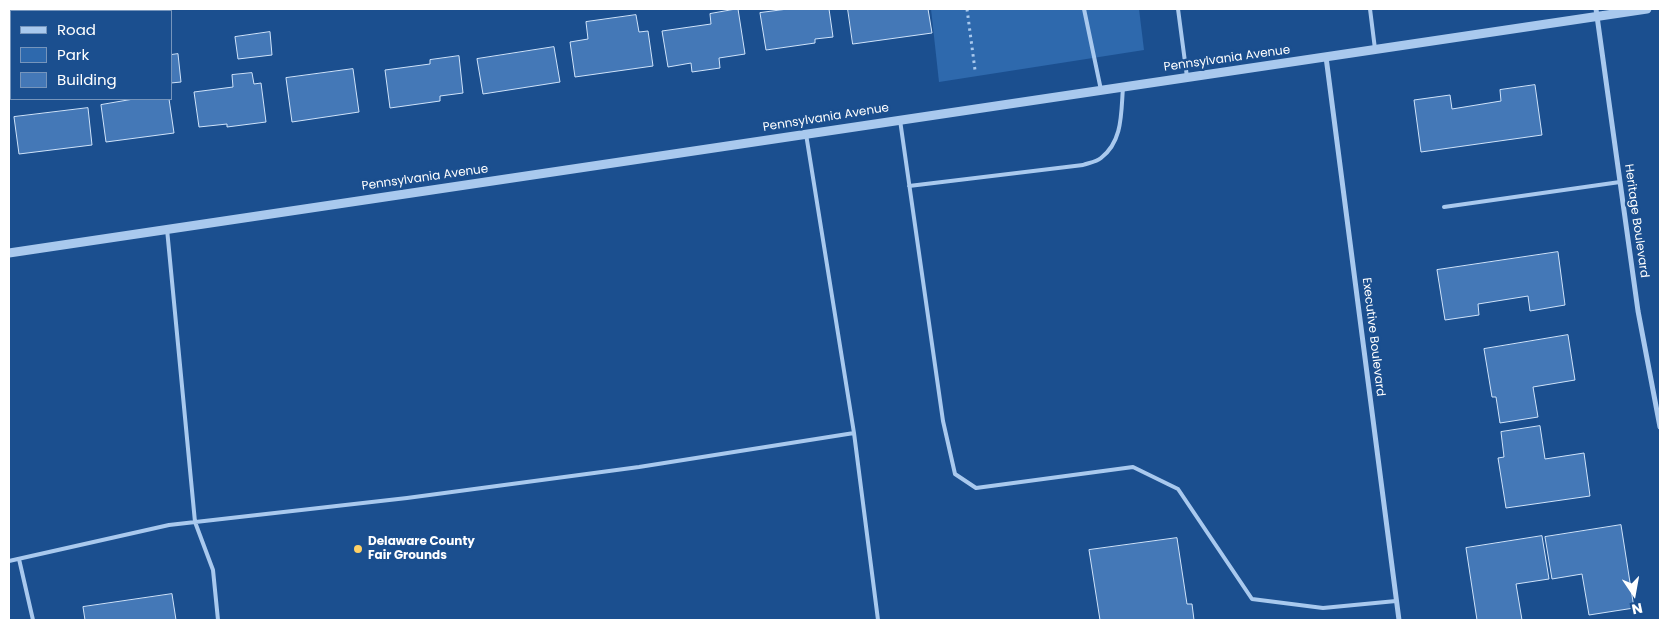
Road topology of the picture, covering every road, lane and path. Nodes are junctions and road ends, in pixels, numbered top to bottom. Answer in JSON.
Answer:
{"nodes":[{"id":1,"x":967,"y":9,"type":"edge"},
{"id":2,"x":1084,"y":9,"type":"edge"},
{"id":3,"x":1178,"y":9,"type":"edge"},
{"id":4,"x":1370,"y":9,"type":"edge"},
{"id":5,"x":1647,"y":9,"type":"edge"},
{"id":6,"x":1596,"y":12,"type":"edge"},
{"id":7,"x":1375,"y":49,"type":"junction"},
{"id":8,"x":1326,"y":56,"type":"junction"},
{"id":9,"x":975,"y":70,"type":"dead end"},
{"id":10,"x":1187,"y":77,"type":"junction"},
{"id":11,"x":1123,"y":87,"type":"junction"},
{"id":12,"x":1101,"y":90,"type":"junction"},
{"id":13,"x":900,"y":120,"type":"junction"},
{"id":14,"x":806,"y":134,"type":"junction"},
{"id":15,"x":1620,"y":182,"type":"junction"},
{"id":16,"x":909,"y":186,"type":"junction"},
{"id":17,"x":1444,"y":207,"type":"dead end"},
{"id":18,"x":167,"y":229,"type":"junction"},
{"id":19,"x":9,"y":253,"type":"edge"},
{"id":20,"x":1660,"y":427,"type":"edge"},
{"id":21,"x":854,"y":433,"type":"junction"},
{"id":22,"x":195,"y":522,"type":"junction"},
{"id":23,"x":19,"y":559,"type":"junction"},
{"id":24,"x":9,"y":561,"type":"edge"},
{"id":25,"x":1396,"y":600,"type":"junction"},
{"id":26,"x":33,"y":620,"type":"edge"},
{"id":27,"x":218,"y":620,"type":"edge"},
{"id":28,"x":878,"y":620,"type":"edge"},
{"id":29,"x":1399,"y":620,"type":"edge"}],
"edges":[{"from":1,"to":9,"type":"path"},
{"from":2,"to":12,"type":"lane"},
{"from":3,"to":10,"type":"lane"},
{"from":4,"to":7,"type":"lane"},
{"from":5,"to":6,"type":"street","name":"Pennsylvania Avenue"},
{"from":6,"to":7,"type":"street","name":"Pennsylvania Avenue"},
{"from":6,"to":15,"type":"street","name":"Heritage Boulevard"},
{"from":7,"to":8,"type":"street","name":"Pennsylvania Avenue"},
{"from":8,"to":10,"type":"street","name":"Pennsylvania Avenue"},
{"from":8,"to":25,"type":"street","name":"Executive Boulevard"},
{"from":10,"to":11,"type":"street","name":"Pennsylvania Avenue"},
{"from":11,"to":12,"type":"street","name":"Pennsylvania Avenue"},
{"from":11,"to":16,"type":"lane"},
{"from":12,"to":13,"type":"street","name":"Pennsylvania Avenue"},
{"from":13,"to":14,"type":"street","name":"Pennsylvania Avenue"},
{"from":13,"to":16,"type":"lane"},
{"from":14,"to":18,"type":"street","name":"Pennsylvania Avenue"},
{"from":14,"to":21,"type":"lane"},
{"from":15,"to":17,"type":"lane"},
{"from":15,"to":20,"type":"street","name":"Heritage Boulevard"},
{"from":16,"to":25,"type":"lane"},
{"from":18,"to":19,"type":"street","name":"Pennsylvania Avenue"},
{"from":18,"to":22,"type":"lane"},
{"from":21,"to":22,"type":"lane"},
{"from":21,"to":28,"type":"lane"},
{"from":22,"to":23,"type":"lane"},
{"from":22,"to":27,"type":"lane"},
{"from":23,"to":24,"type":"lane"},
{"from":23,"to":26,"type":"lane"},
{"from":25,"to":29,"type":"street","name":"Executive Boulevard"}]}
